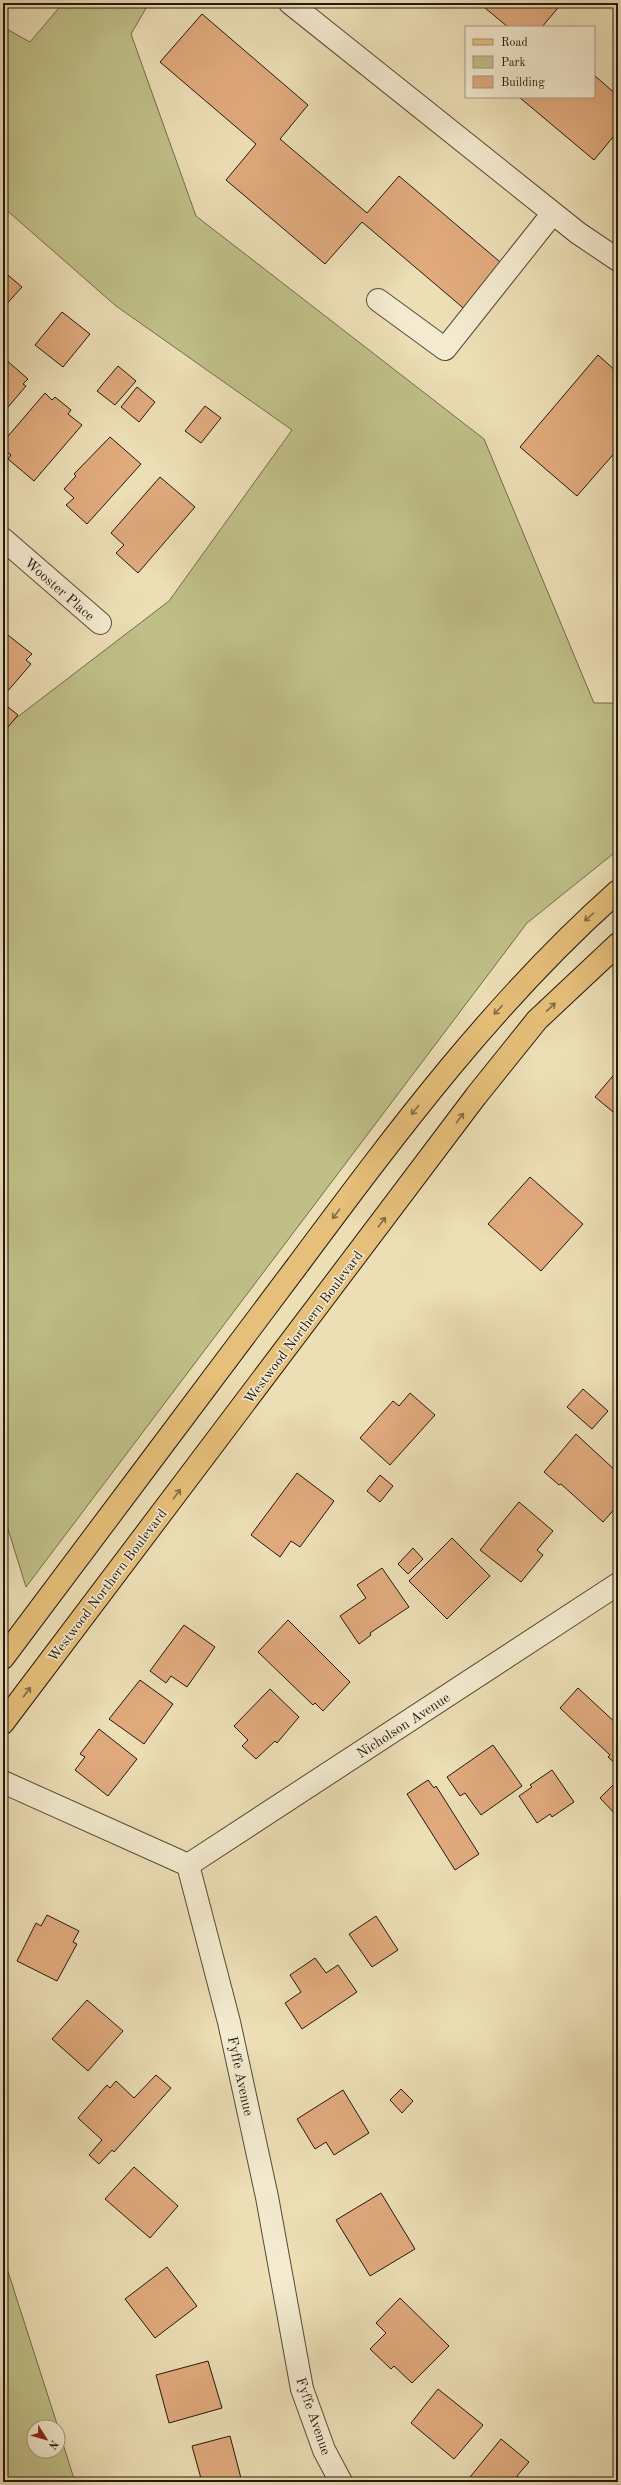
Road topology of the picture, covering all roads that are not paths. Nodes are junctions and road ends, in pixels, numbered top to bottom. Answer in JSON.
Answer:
{"nodes":[{"id":1,"x":290,"y":3,"type":"edge"},
{"id":2,"x":553,"y":213,"type":"junction"},
{"id":3,"x":618,"y":260,"type":"edge"},
{"id":4,"x":378,"y":300,"type":"dead end"},
{"id":5,"x":3,"y":539,"type":"edge"},
{"id":6,"x":100,"y":623,"type":"dead end"},
{"id":7,"x":618,"y":891,"type":"edge"},
{"id":8,"x":618,"y":944,"type":"edge"},
{"id":9,"x":618,"y":1584,"type":"edge"},
{"id":10,"x":3,"y":1658,"type":"edge"},
{"id":11,"x":3,"y":1723,"type":"edge"},
{"id":12,"x":3,"y":1782,"type":"edge"},
{"id":13,"x":188,"y":1865,"type":"junction"},
{"id":14,"x":341,"y":2482,"type":"edge"}],
"edges":[{"from":1,"to":2,"type":"street"},
{"from":2,"to":3,"type":"street"},
{"from":2,"to":4,"type":"street"},
{"from":5,"to":6,"type":"street","name":"Wooster Place"},
{"from":7,"to":10,"type":"main road","one_way":true},
{"from":11,"to":8,"type":"main road","name":"Westwood Northern Boulevard","one_way":true},
{"from":9,"to":13,"type":"street","name":"Nicholson Avenue"},
{"from":12,"to":13,"type":"street"},
{"from":13,"to":14,"type":"street","name":"Fyffe Avenue"}]}
